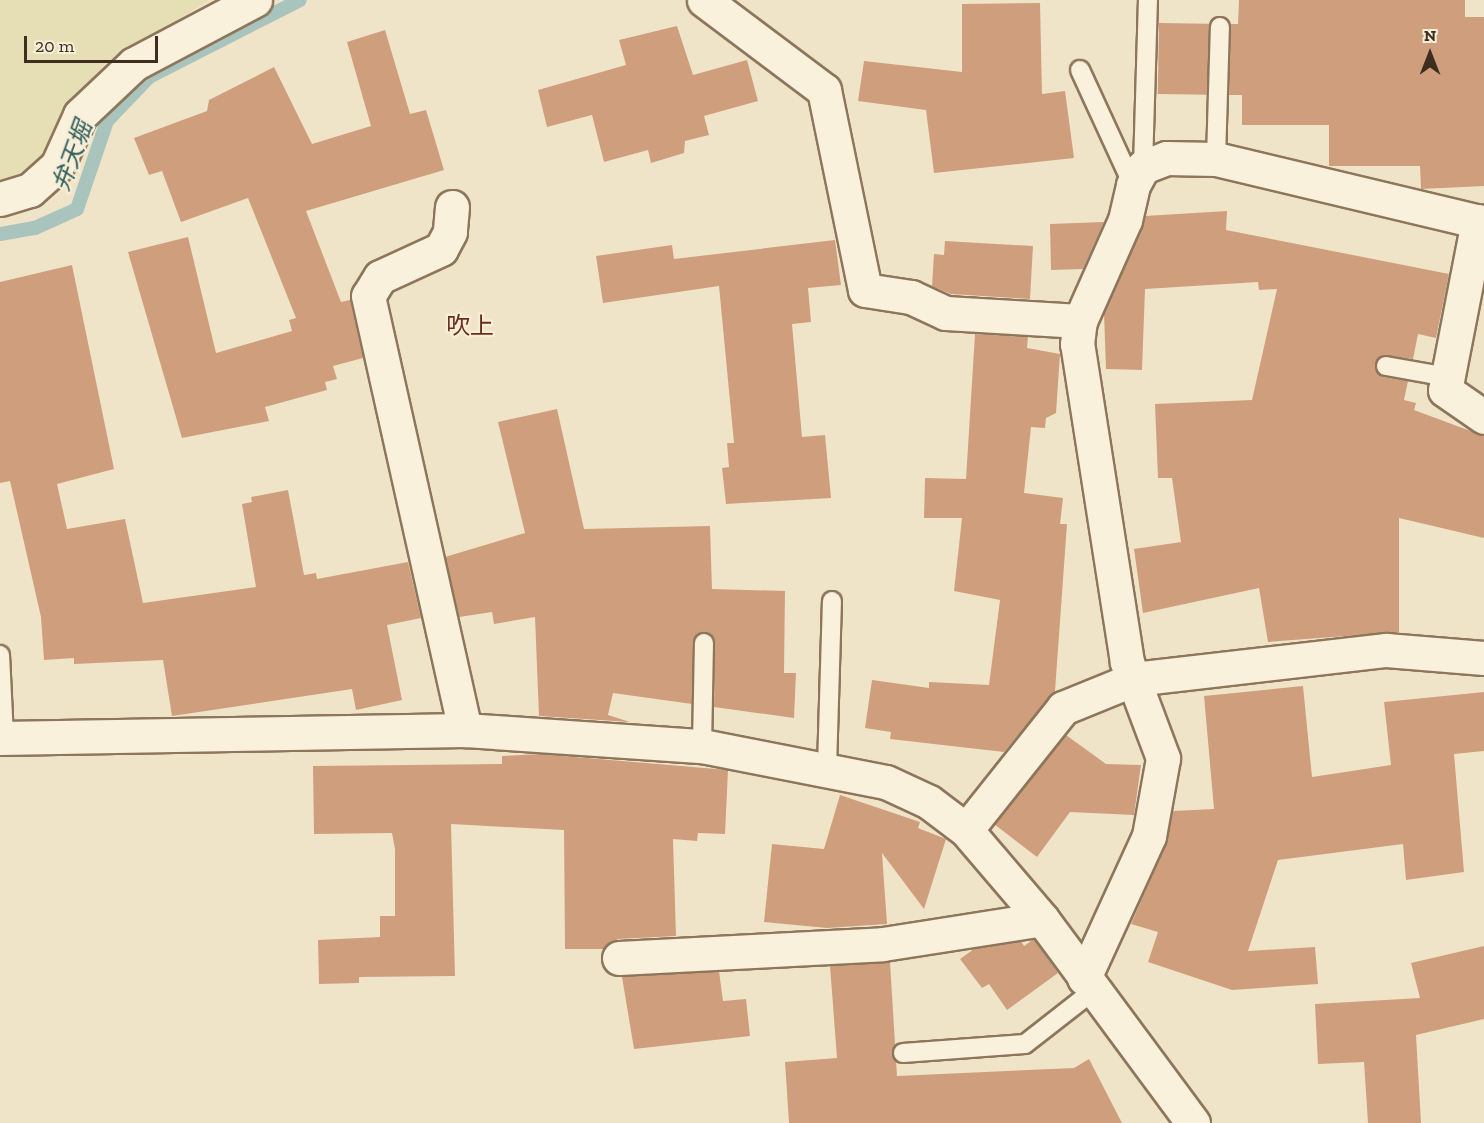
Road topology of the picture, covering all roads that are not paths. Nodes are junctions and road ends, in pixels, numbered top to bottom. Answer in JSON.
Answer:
{"nodes":[{"id":1,"x":255,"y":0,"type":"edge"},
{"id":2,"x":704,"y":0,"type":"edge"},
{"id":3,"x":1148,"y":0,"type":"edge"},
{"id":4,"x":1220,"y":27,"type":"dead end"},
{"id":5,"x":1080,"y":70,"type":"dead end"},
{"id":6,"x":1216,"y":159,"type":"junction"},
{"id":7,"x":1138,"y":176,"type":"junction"},
{"id":8,"x":0,"y":199,"type":"edge"},
{"id":9,"x":452,"y":207,"type":"dead end"},
{"id":10,"x":1481,"y":222,"type":"edge"},
{"id":11,"x":1080,"y":321,"type":"junction"},
{"id":12,"x":1386,"y":366,"type":"dead end"},
{"id":13,"x":1447,"y":377,"type":"junction"},
{"id":14,"x":1484,"y":417,"type":"edge"},
{"id":15,"x":832,"y":601,"type":"dead end"},
{"id":16,"x":704,"y":643,"type":"dead end"},
{"id":17,"x":0,"y":655,"type":"edge"},
{"id":18,"x":1484,"y":658,"type":"edge"},
{"id":19,"x":1134,"y":679,"type":"junction"},
{"id":20,"x":465,"y":730,"type":"junction"},
{"id":21,"x":2,"y":738,"type":"edge"},
{"id":22,"x":702,"y":746,"type":"junction"},
{"id":23,"x":827,"y":768,"type":"junction"},
{"id":24,"x":966,"y":830,"type":"junction"},
{"id":25,"x":1042,"y":919,"type":"junction"},
{"id":26,"x":619,"y":958,"type":"dead end"},
{"id":27,"x":1089,"y":984,"type":"junction"},
{"id":28,"x":903,"y":1053,"type":"dead end"},
{"id":29,"x":1193,"y":1123,"type":"edge"}],
"edges":[{"from":1,"to":8,"type":"street"},
{"from":2,"to":11,"type":"street"},
{"from":3,"to":7,"type":"lane"},
{"from":4,"to":6,"type":"lane"},
{"from":5,"to":7,"type":"lane"},
{"from":6,"to":7,"type":"street"},
{"from":6,"to":10,"type":"street"},
{"from":7,"to":11,"type":"street"},
{"from":9,"to":20,"type":"street"},
{"from":10,"to":13,"type":"street"},
{"from":11,"to":19,"type":"street"},
{"from":12,"to":13,"type":"lane"},
{"from":13,"to":14,"type":"street"},
{"from":15,"to":23,"type":"lane"},
{"from":16,"to":22,"type":"lane"},
{"from":17,"to":21,"type":"lane"},
{"from":18,"to":19,"type":"street"},
{"from":19,"to":24,"type":"street"},
{"from":19,"to":27,"type":"street"},
{"from":20,"to":21,"type":"street"},
{"from":20,"to":22,"type":"street"},
{"from":22,"to":23,"type":"street"},
{"from":23,"to":24,"type":"street"},
{"from":24,"to":25,"type":"street"},
{"from":25,"to":26,"type":"street"},
{"from":25,"to":27,"type":"street"},
{"from":27,"to":28,"type":"lane"},
{"from":27,"to":29,"type":"street"}]}
